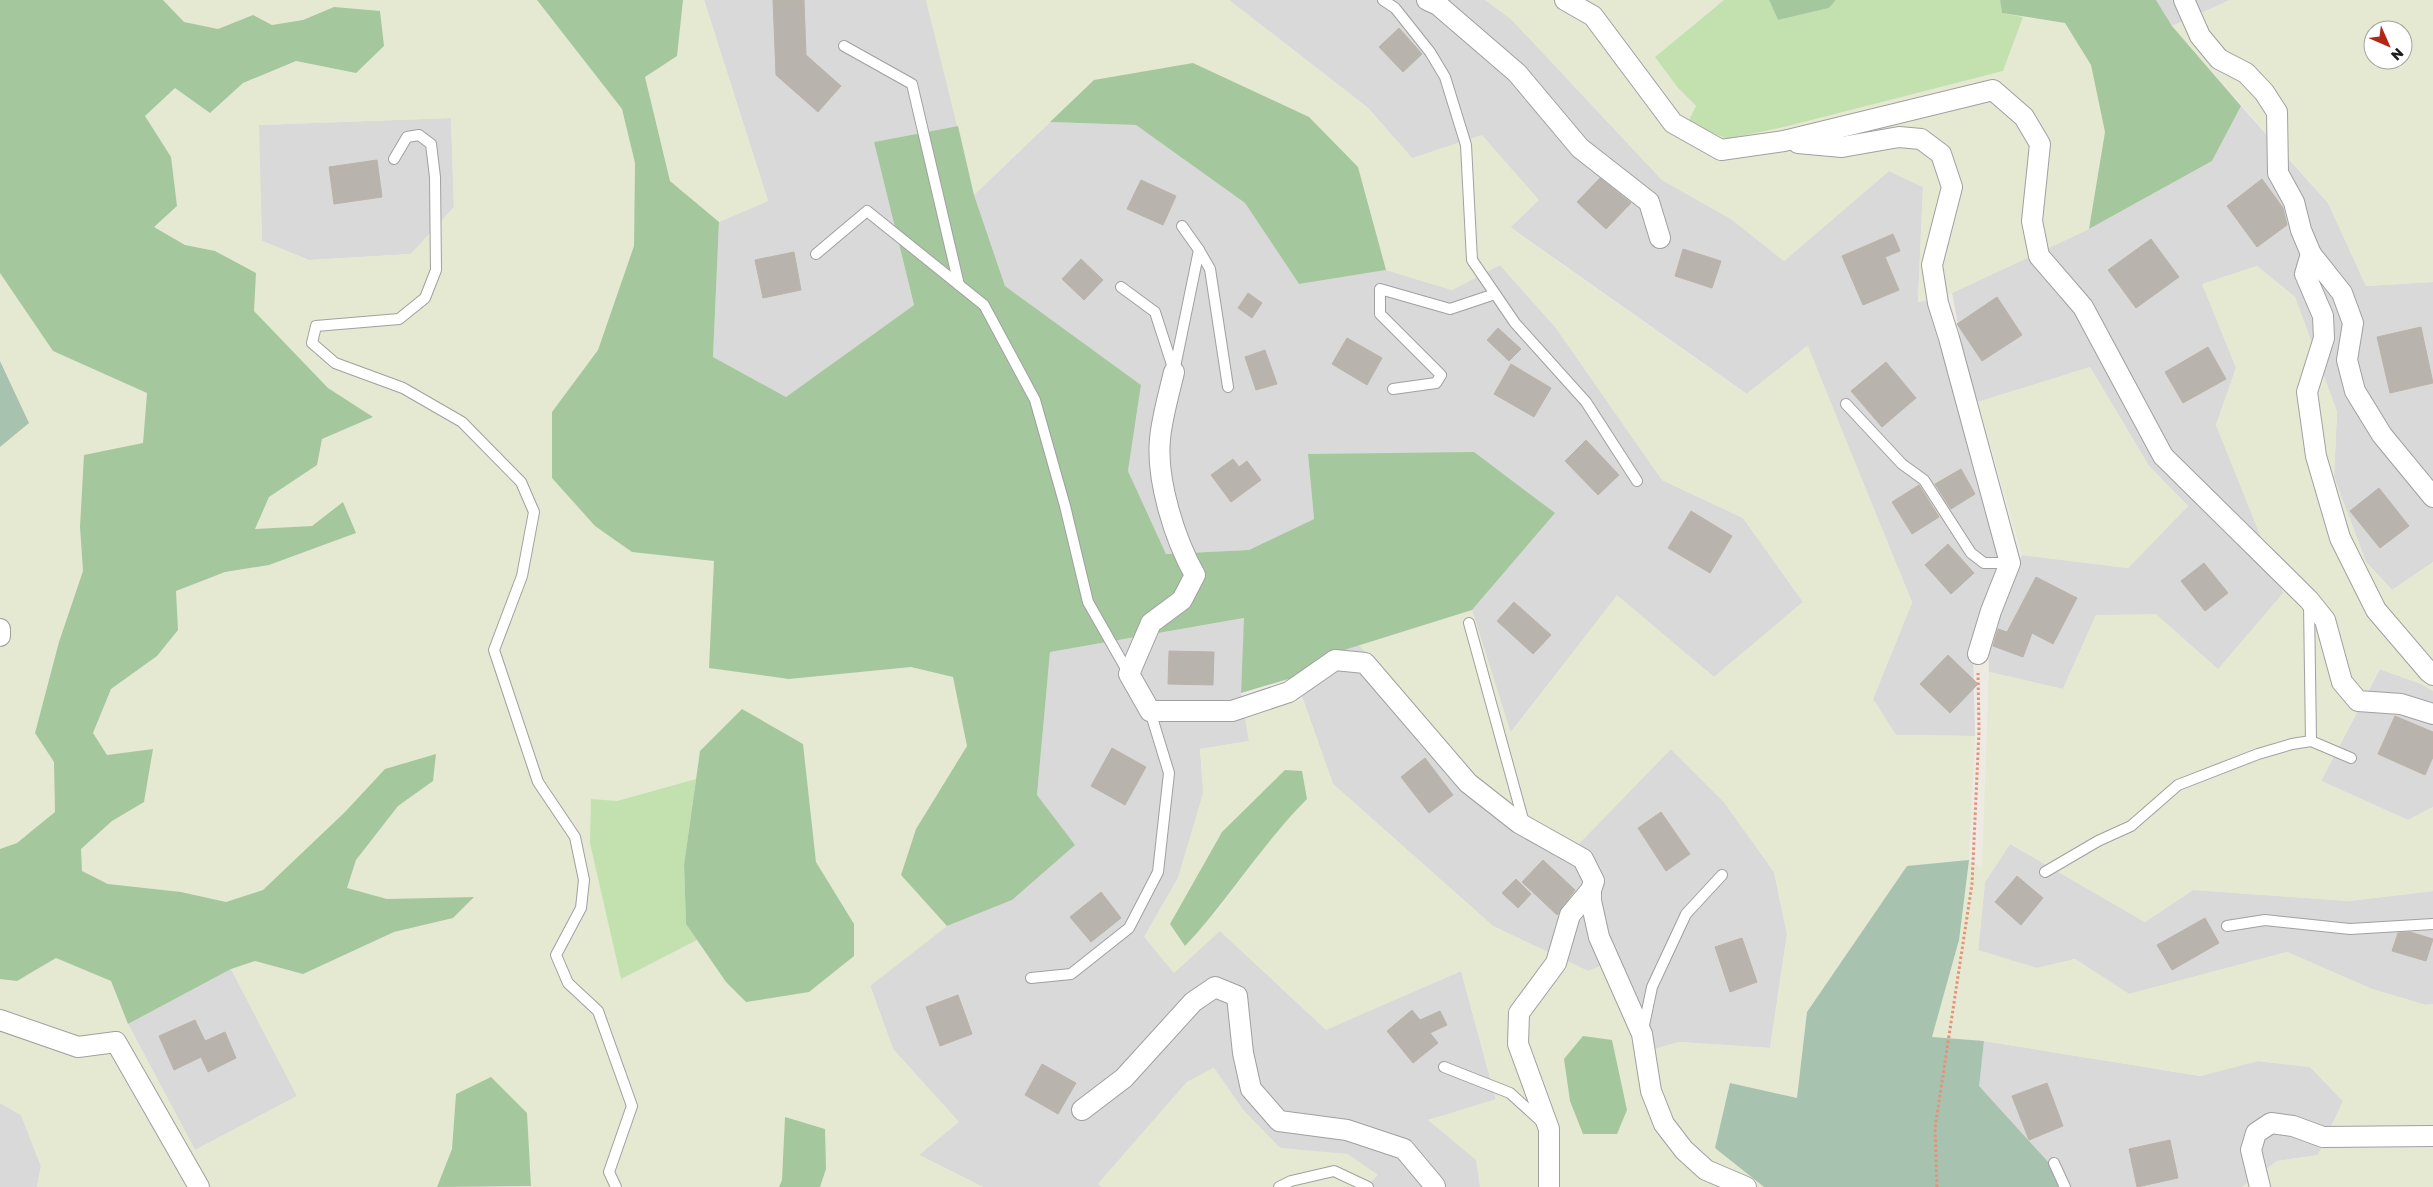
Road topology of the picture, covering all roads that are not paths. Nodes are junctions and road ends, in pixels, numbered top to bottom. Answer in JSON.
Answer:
{"nodes":[{"id":1,"x":1383,"y":0,"type":"edge"},
{"id":2,"x":1427,"y":0,"type":"edge"},
{"id":3,"x":1565,"y":0,"type":"edge"},
{"id":4,"x":2184,"y":0,"type":"edge"},
{"id":5,"x":844,"y":46,"type":"dead end"},
{"id":6,"x":1784,"y":141,"type":"junction"},
{"id":7,"x":394,"y":158,"type":"dead end"},
{"id":8,"x":1182,"y":226,"type":"dead end"},
{"id":9,"x":1660,"y":238,"type":"dead end"},
{"id":10,"x":1199,"y":250,"type":"junction"},
{"id":11,"x":816,"y":254,"type":"dead end"},
{"id":12,"x":2311,"y":254,"type":"junction"},
{"id":13,"x":959,"y":285,"type":"junction"},
{"id":14,"x":1121,"y":287,"type":"dead end"},
{"id":15,"x":1495,"y":294,"type":"junction"},
{"id":16,"x":1174,"y":372,"type":"junction"},
{"id":17,"x":1228,"y":387,"type":"dead end"},
{"id":18,"x":1393,"y":389,"type":"dead end"},
{"id":19,"x":1846,"y":404,"type":"dead end"},
{"id":20,"x":1637,"y":481,"type":"dead end"},
{"id":21,"x":2433,"y":497,"type":"edge"},
{"id":22,"x":2010,"y":563,"type":"junction"},
{"id":23,"x":2309,"y":600,"type":"junction"},
{"id":24,"x":1468,"y":623,"type":"dead end"},
{"id":25,"x":0,"y":628,"type":"edge"},
{"id":26,"x":0,"y":636,"type":"edge"},
{"id":27,"x":1978,"y":654,"type":"road end"},
{"id":28,"x":1130,"y":674,"type":"junction"},
{"id":29,"x":2433,"y":675,"type":"edge"},
{"id":30,"x":1150,"y":711,"type":"junction"},
{"id":31,"x":2433,"y":714,"type":"edge"},
{"id":32,"x":2311,"y":741,"type":"junction"},
{"id":33,"x":2352,"y":758,"type":"dead end"},
{"id":34,"x":1525,"y":826,"type":"junction"},
{"id":35,"x":2045,"y":872,"type":"dead end"},
{"id":36,"x":1722,"y":875,"type":"dead end"},
{"id":37,"x":1591,"y":890,"type":"junction"},
{"id":38,"x":2433,"y":924,"type":"edge"},
{"id":39,"x":2227,"y":926,"type":"dead end"},
{"id":40,"x":1031,"y":978,"type":"dead end"},
{"id":41,"x":0,"y":1020,"type":"edge"},
{"id":42,"x":1642,"y":1034,"type":"junction"},
{"id":43,"x":1444,"y":1067,"type":"dead end"},
{"id":44,"x":1082,"y":1110,"type":"dead end"},
{"id":45,"x":1549,"y":1129,"type":"junction"},
{"id":46,"x":2433,"y":1136,"type":"edge"},
{"id":47,"x":2054,"y":1163,"type":"dead end"},
{"id":48,"x":199,"y":1187,"type":"edge"},
{"id":49,"x":616,"y":1187,"type":"edge"},
{"id":50,"x":1279,"y":1187,"type":"edge"},
{"id":51,"x":1368,"y":1187,"type":"edge"},
{"id":52,"x":1439,"y":1187,"type":"edge"},
{"id":53,"x":1549,"y":1187,"type":"edge"},
{"id":54,"x":1746,"y":1187,"type":"edge"},
{"id":55,"x":2065,"y":1187,"type":"edge"},
{"id":56,"x":2260,"y":1187,"type":"edge"}],
"edges":[{"from":1,"to":15,"type":"lane"},
{"from":2,"to":9,"type":"street"},
{"from":3,"to":6,"type":"street"},
{"from":4,"to":12,"type":"street"},
{"from":5,"to":13,"type":"lane"},
{"from":6,"to":22,"type":"street"},
{"from":6,"to":23,"type":"street"},
{"from":7,"to":49,"type":"lane"},
{"from":8,"to":10,"type":"lane"},
{"from":10,"to":16,"type":"lane"},
{"from":10,"to":17,"type":"lane"},
{"from":11,"to":13,"type":"lane"},
{"from":12,"to":21,"type":"street"},
{"from":12,"to":29,"type":"street"},
{"from":13,"to":28,"type":"lane"},
{"from":14,"to":16,"type":"lane"},
{"from":15,"to":18,"type":"lane"},
{"from":15,"to":20,"type":"lane"},
{"from":16,"to":28,"type":"street"},
{"from":19,"to":22,"type":"lane"},
{"from":22,"to":27,"type":"street"},
{"from":23,"to":31,"type":"street"},
{"from":23,"to":32,"type":"lane"},
{"from":24,"to":34,"type":"lane"},
{"from":25,"to":26,"type":"street"},
{"from":28,"to":30,"type":"street"},
{"from":30,"to":34,"type":"street"},
{"from":30,"to":40,"type":"lane"},
{"from":32,"to":33,"type":"lane"},
{"from":32,"to":35,"type":"lane"},
{"from":34,"to":37,"type":"street"},
{"from":36,"to":42,"type":"lane"},
{"from":37,"to":42,"type":"street"},
{"from":37,"to":45,"type":"street"},
{"from":38,"to":39,"type":"lane"},
{"from":41,"to":48,"type":"street"},
{"from":42,"to":54,"type":"street"},
{"from":43,"to":45,"type":"lane"},
{"from":44,"to":52,"type":"street"},
{"from":45,"to":53,"type":"street"},
{"from":46,"to":56,"type":"street"},
{"from":47,"to":55,"type":"lane"},
{"from":50,"to":51,"type":"lane"}]}
